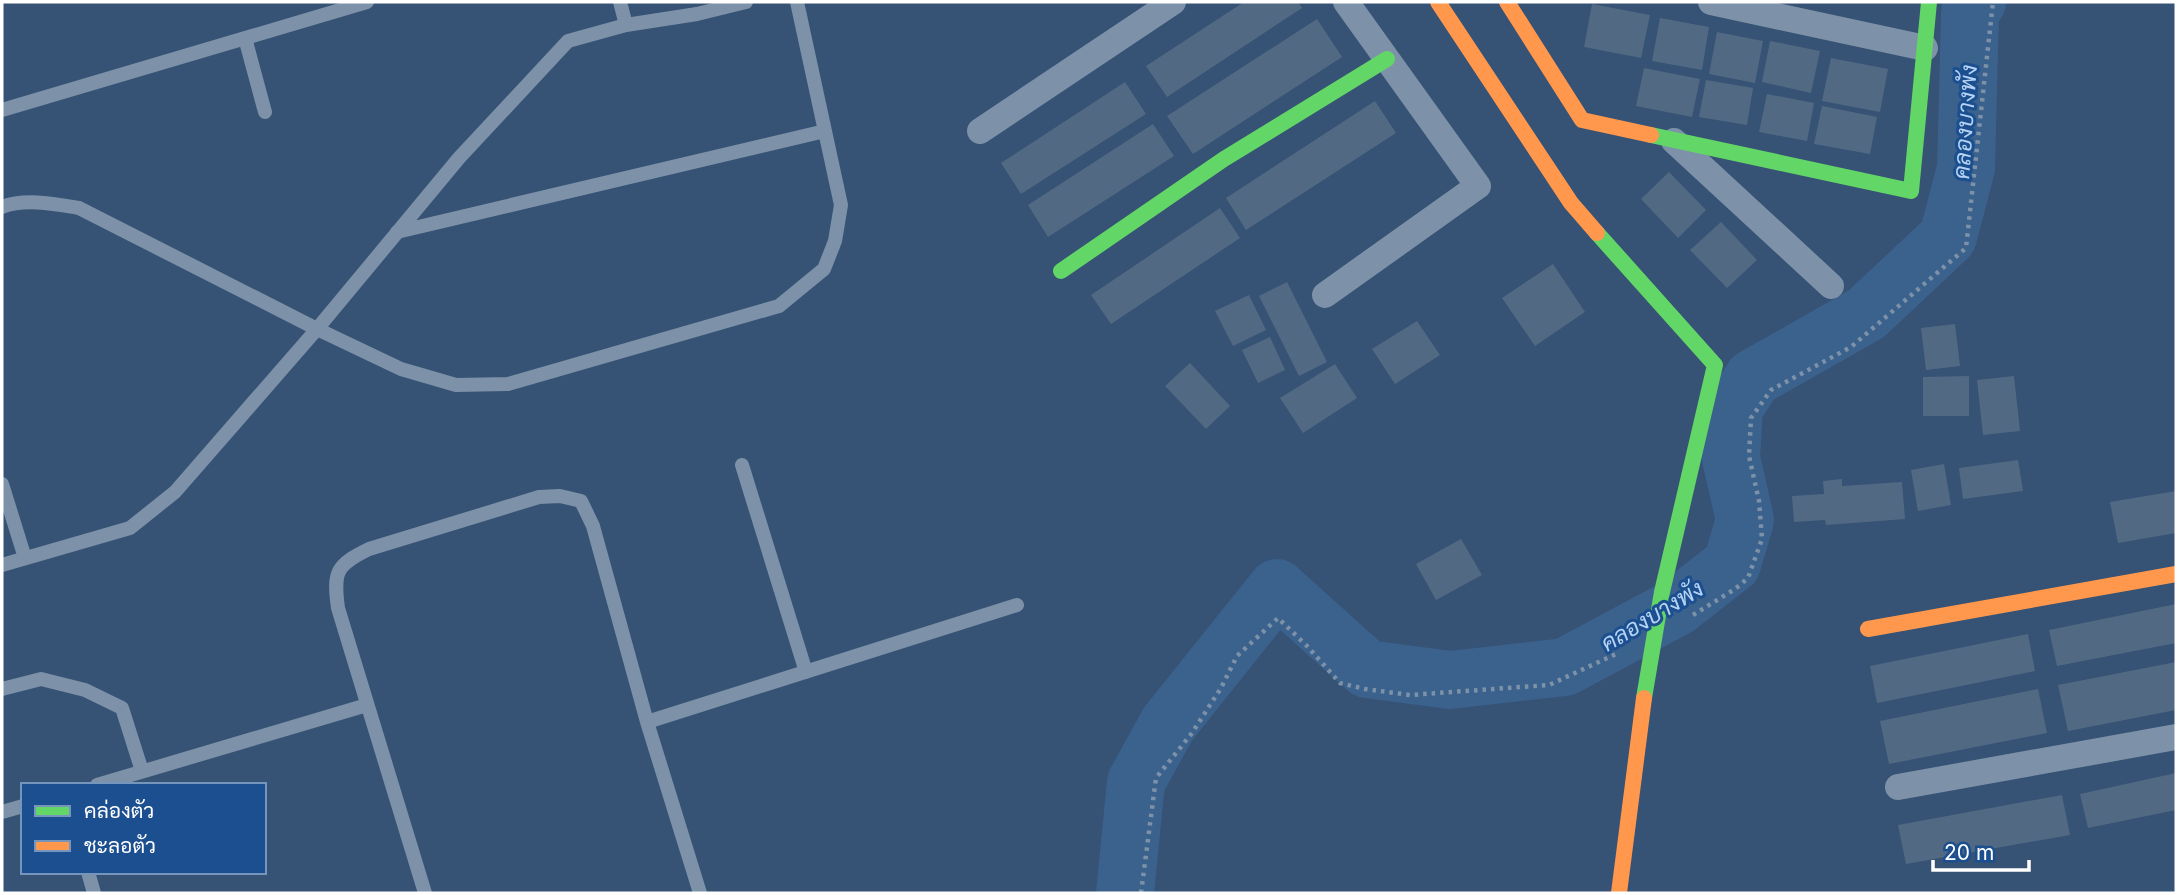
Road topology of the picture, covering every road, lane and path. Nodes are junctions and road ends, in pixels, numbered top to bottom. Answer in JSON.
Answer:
{"nodes":[{"id":1,"x":367,"y":2,"type":"edge"},
{"id":2,"x":620,"y":2,"type":"edge"},
{"id":3,"x":746,"y":2,"type":"edge"},
{"id":4,"x":797,"y":2,"type":"edge"},
{"id":5,"x":1173,"y":2,"type":"edge"},
{"id":6,"x":1346,"y":2,"type":"edge"},
{"id":7,"x":1438,"y":2,"type":"edge"},
{"id":8,"x":1507,"y":2,"type":"edge"},
{"id":9,"x":1711,"y":2,"type":"edge"},
{"id":10,"x":1930,"y":2,"type":"edge"},
{"id":11,"x":1993,"y":2,"type":"edge"},
{"id":12,"x":626,"y":25,"type":"junction"},
{"id":13,"x":245,"y":38,"type":"junction"},
{"id":14,"x":1925,"y":48,"type":"junction"},
{"id":15,"x":1387,"y":59,"type":"junction"},
{"id":16,"x":2,"y":110,"type":"edge"},
{"id":17,"x":265,"y":112,"type":"dead end"},
{"id":18,"x":825,"y":131,"type":"junction"},
{"id":19,"x":980,"y":131,"type":"dead end"},
{"id":20,"x":1673,"y":139,"type":"junction"},
{"id":21,"x":2,"y":207,"type":"edge"},
{"id":22,"x":397,"y":232,"type":"junction"},
{"id":23,"x":1061,"y":271,"type":"dead end"},
{"id":24,"x":1831,"y":286,"type":"dead end"},
{"id":25,"x":1325,"y":295,"type":"dead end"},
{"id":26,"x":317,"y":330,"type":"junction"},
{"id":27,"x":742,"y":465,"type":"dead end"},
{"id":28,"x":2,"y":484,"type":"edge"},
{"id":29,"x":25,"y":558,"type":"junction"},
{"id":30,"x":2,"y":565,"type":"edge"},
{"id":31,"x":2176,"y":574,"type":"edge"},
{"id":32,"x":1017,"y":605,"type":"dead end"},
{"id":33,"x":1868,"y":629,"type":"dead end"},
{"id":34,"x":1656,"y":631,"type":"junction"},
{"id":35,"x":806,"y":672,"type":"junction"},
{"id":36,"x":2,"y":689,"type":"edge"},
{"id":37,"x":367,"y":705,"type":"junction"},
{"id":38,"x":647,"y":722,"type":"junction"},
{"id":39,"x":2176,"y":737,"type":"edge"},
{"id":40,"x":142,"y":771,"type":"junction"},
{"id":41,"x":103,"y":783,"type":"edge"},
{"id":42,"x":1898,"y":787,"type":"dead end"},
{"id":43,"x":21,"y":807,"type":"edge"},
{"id":44,"x":2,"y":813,"type":"edge"},
{"id":45,"x":89,"y":874,"type":"edge"},
{"id":46,"x":94,"y":893,"type":"edge"},
{"id":47,"x":425,"y":893,"type":"edge"},
{"id":48,"x":700,"y":893,"type":"edge"},
{"id":49,"x":1141,"y":893,"type":"edge"},
{"id":50,"x":1619,"y":893,"type":"edge"}],
"edges":[{"from":1,"to":13,"type":"lane"},
{"from":2,"to":12,"type":"lane"},
{"from":3,"to":12,"type":"lane"},
{"from":4,"to":18,"type":"lane"},
{"from":5,"to":19,"type":"street"},
{"from":6,"to":15,"type":"street"},
{"from":7,"to":34,"type":"street"},
{"from":8,"to":20,"type":"street"},
{"from":9,"to":14,"type":"street"},
{"from":10,"to":14,"type":"street"},
{"from":11,"to":34,"type":"path"},
{"from":12,"to":22,"type":"lane"},
{"from":13,"to":16,"type":"lane"},
{"from":13,"to":17,"type":"lane"},
{"from":14,"to":20,"type":"street"},
{"from":15,"to":23,"type":"street"},
{"from":15,"to":25,"type":"street"},
{"from":18,"to":22,"type":"lane"},
{"from":18,"to":26,"type":"lane"},
{"from":20,"to":24,"type":"street"},
{"from":21,"to":26,"type":"lane"},
{"from":22,"to":26,"type":"lane"},
{"from":26,"to":29,"type":"lane"},
{"from":27,"to":35,"type":"lane"},
{"from":28,"to":29,"type":"lane"},
{"from":29,"to":30,"type":"lane"},
{"from":31,"to":33,"type":"street"},
{"from":32,"to":35,"type":"lane"},
{"from":34,"to":49,"type":"path"},
{"from":34,"to":50,"type":"street"},
{"from":35,"to":38,"type":"lane"},
{"from":36,"to":40,"type":"lane"},
{"from":37,"to":38,"type":"lane"},
{"from":37,"to":40,"type":"lane"},
{"from":37,"to":47,"type":"lane"},
{"from":38,"to":48,"type":"lane"},
{"from":39,"to":42,"type":"street"},
{"from":40,"to":41,"type":"lane"},
{"from":43,"to":44,"type":"lane"},
{"from":45,"to":46,"type":"lane"}]}
